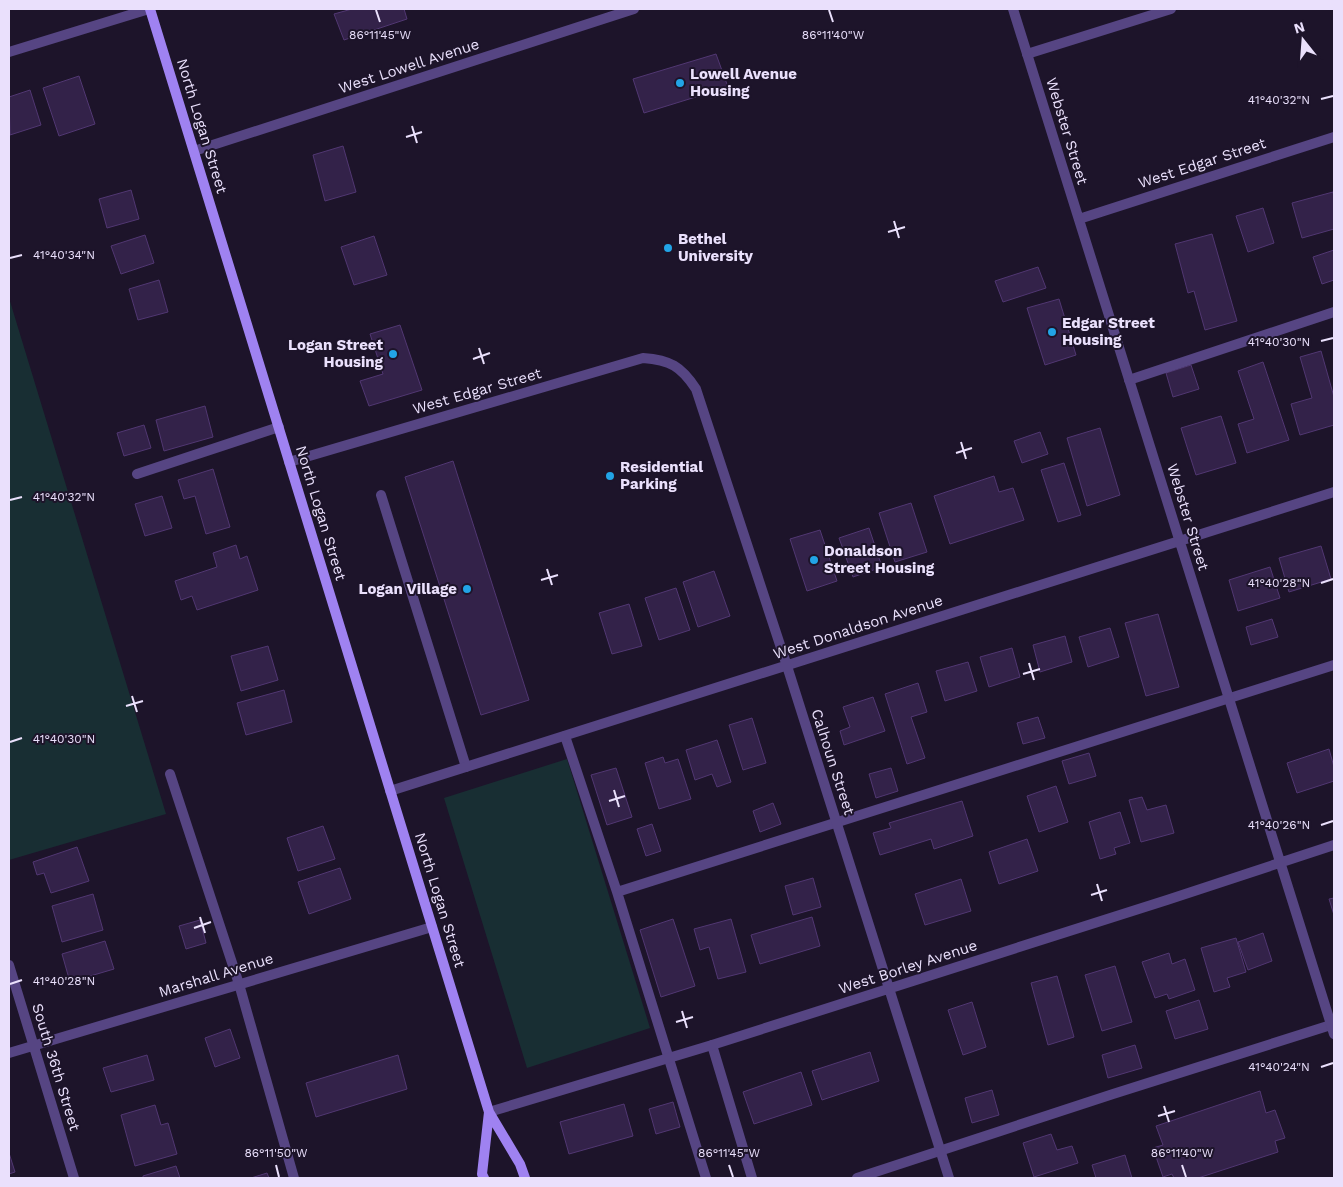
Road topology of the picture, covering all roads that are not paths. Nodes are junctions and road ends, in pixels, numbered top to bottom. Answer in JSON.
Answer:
{"nodes":[{"id":1,"x":149,"y":9,"type":"edge"},
{"id":2,"x":634,"y":9,"type":"edge"},
{"id":3,"x":1013,"y":9,"type":"edge"},
{"id":4,"x":1171,"y":9,"type":"edge"},
{"id":5,"x":9,"y":52,"type":"edge"},
{"id":6,"x":1027,"y":54,"type":"junction"},
{"id":7,"x":1334,"y":137,"type":"edge"},
{"id":8,"x":194,"y":151,"type":"junction"},
{"id":9,"x":1078,"y":218,"type":"junction"},
{"id":10,"x":1334,"y":312,"type":"edge"},
{"id":11,"x":673,"y":364,"type":"joint"},
{"id":12,"x":1129,"y":380,"type":"junction"},
{"id":13,"x":279,"y":427,"type":"junction"},
{"id":14,"x":289,"y":462,"type":"junction"},
{"id":15,"x":138,"y":474,"type":"dead end"},
{"id":16,"x":1334,"y":492,"type":"edge"},
{"id":17,"x":381,"y":495,"type":"dead end"},
{"id":18,"x":1180,"y":541,"type":"junction"},
{"id":19,"x":1334,"y":665,"type":"edge"},
{"id":20,"x":787,"y":666,"type":"junction"},
{"id":21,"x":1230,"y":698,"type":"junction"},
{"id":22,"x":565,"y":736,"type":"junction"},
{"id":23,"x":466,"y":767,"type":"junction"},
{"id":24,"x":170,"y":774,"type":"dead end"},
{"id":25,"x":390,"y":791,"type":"junction"},
{"id":26,"x":837,"y":822,"type":"junction"},
{"id":27,"x":1334,"y":845,"type":"edge"},
{"id":28,"x":1280,"y":862,"type":"junction"},
{"id":29,"x":617,"y":892,"type":"junction"},
{"id":30,"x":432,"y":927,"type":"junction"},
{"id":31,"x":9,"y":965,"type":"edge"},
{"id":32,"x":239,"y":984,"type":"junction"},
{"id":33,"x":889,"y":988,"type":"junction"},
{"id":34,"x":1333,"y":1028,"type":"edge"},
{"id":35,"x":34,"y":1045,"type":"junction"},
{"id":36,"x":712,"y":1045,"type":"junction"},
{"id":37,"x":9,"y":1053,"type":"edge"},
{"id":38,"x":669,"y":1058,"type":"junction"},
{"id":39,"x":489,"y":1112,"type":"junction"},
{"id":40,"x":940,"y":1152,"type":"junction"},
{"id":41,"x":74,"y":1178,"type":"edge"},
{"id":42,"x":294,"y":1178,"type":"edge"},
{"id":43,"x":484,"y":1178,"type":"edge"},
{"id":44,"x":524,"y":1178,"type":"edge"},
{"id":45,"x":706,"y":1178,"type":"edge"},
{"id":46,"x":752,"y":1178,"type":"edge"},
{"id":47,"x":857,"y":1178,"type":"edge"},
{"id":48,"x":949,"y":1178,"type":"edge"}],
"edges":[{"from":1,"to":5,"type":"street"},
{"from":1,"to":8,"type":"street","name":"North Logan Street"},
{"from":2,"to":8,"type":"street","name":"West Lowell Avenue"},
{"from":3,"to":6,"type":"street","name":"Webster Street"},
{"from":4,"to":6,"type":"street"},
{"from":6,"to":9,"type":"street","name":"Webster Street"},
{"from":7,"to":9,"type":"street","name":"West Edgar Street"},
{"from":8,"to":13,"type":"street","name":"North Logan Street"},
{"from":9,"to":12,"type":"street","name":"Webster Street"},
{"from":10,"to":12,"type":"street"},
{"from":11,"to":14,"type":"street","name":"West Edgar Street"},
{"from":11,"to":20,"type":"street","name":"Calhoun Street"},
{"from":12,"to":18,"type":"street","name":"Webster Street"},
{"from":13,"to":14,"type":"street","name":"North Logan Street"},
{"from":13,"to":15,"type":"street"},
{"from":14,"to":25,"type":"street","name":"North Logan Street"},
{"from":16,"to":18,"type":"street","name":"West Donaldson Avenue"},
{"from":17,"to":23,"type":"street"},
{"from":18,"to":20,"type":"street","name":"West Donaldson Avenue"},
{"from":18,"to":21,"type":"street","name":"Webster Street"},
{"from":19,"to":21,"type":"street"},
{"from":20,"to":22,"type":"street","name":"West Donaldson Avenue"},
{"from":20,"to":26,"type":"street","name":"Calhoun Street"},
{"from":21,"to":26,"type":"street"},
{"from":21,"to":28,"type":"street","name":"Webster Street"},
{"from":22,"to":23,"type":"street","name":"West Donaldson Avenue"},
{"from":22,"to":29,"type":"street"},
{"from":23,"to":25,"type":"street","name":"West Donaldson Avenue"},
{"from":24,"to":32,"type":"street"},
{"from":25,"to":30,"type":"street","name":"North Logan Street"},
{"from":26,"to":29,"type":"street"},
{"from":26,"to":33,"type":"street","name":"Calhoun Street"},
{"from":27,"to":28,"type":"street","name":"West Borley Avenue"},
{"from":28,"to":33,"type":"street","name":"West Borley Avenue"},
{"from":28,"to":34,"type":"street","name":"Webster Street"},
{"from":29,"to":38,"type":"street"},
{"from":30,"to":32,"type":"street","name":"Marshall Avenue"},
{"from":30,"to":39,"type":"street","name":"North Logan Street"},
{"from":31,"to":35,"type":"street","name":"South 36th Street"},
{"from":32,"to":35,"type":"street","name":"Marshall Avenue"},
{"from":32,"to":42,"type":"street"},
{"from":33,"to":36,"type":"street","name":"West Borley Avenue"},
{"from":33,"to":40,"type":"street","name":"Calhoun Street"},
{"from":34,"to":40,"type":"street"},
{"from":35,"to":37,"type":"street","name":"Marshall Avenue"},
{"from":35,"to":41,"type":"street","name":"South 36th Street"},
{"from":36,"to":38,"type":"street","name":"West Borley Avenue"},
{"from":36,"to":46,"type":"street"},
{"from":38,"to":39,"type":"street","name":"West Borley Avenue"},
{"from":38,"to":45,"type":"street"},
{"from":39,"to":43,"type":"street","name":"North Logan Street"},
{"from":39,"to":44,"type":"street","name":"North Logan Street"},
{"from":40,"to":47,"type":"street"},
{"from":40,"to":48,"type":"street","name":"Calhoun Street"}]}
